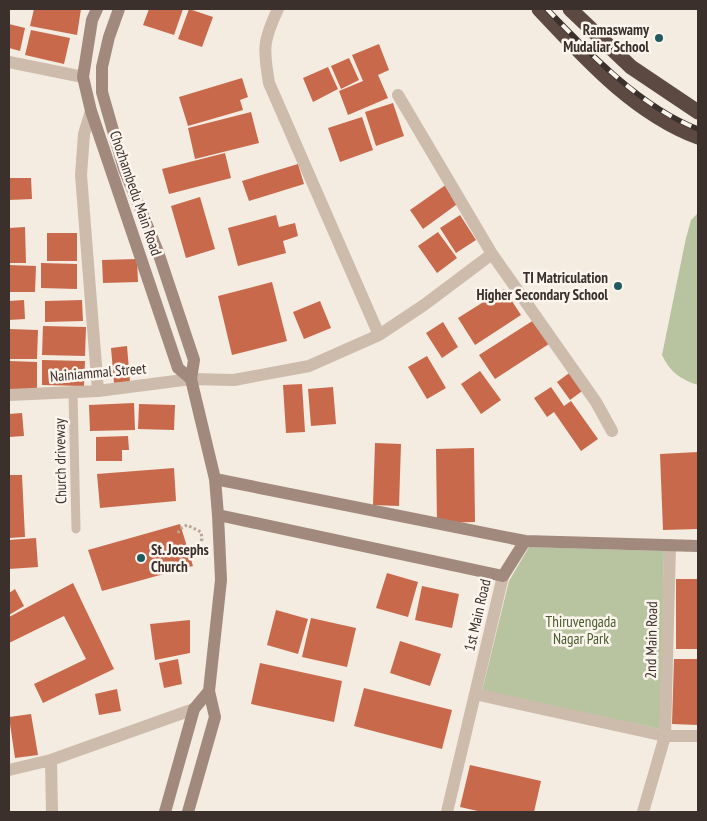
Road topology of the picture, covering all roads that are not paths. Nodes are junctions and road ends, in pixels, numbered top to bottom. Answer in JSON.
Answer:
{"nodes":[{"id":1,"x":97,"y":9,"type":"edge"},
{"id":2,"x":119,"y":9,"type":"edge"},
{"id":3,"x":278,"y":9,"type":"edge"},
{"id":4,"x":570,"y":9,"type":"edge"},
{"id":5,"x":542,"y":10,"type":"edge"},
{"id":6,"x":9,"y":62,"type":"edge"},
{"id":7,"x":83,"y":77,"type":"junction"},
{"id":8,"x":398,"y":95,"type":"dead end"},
{"id":9,"x":91,"y":111,"type":"junction"},
{"id":10,"x":698,"y":112,"type":"edge"},
{"id":11,"x":698,"y":137,"type":"edge"},
{"id":12,"x":492,"y":254,"type":"junction"},
{"id":13,"x":379,"y":335,"type":"junction"},
{"id":14,"x":191,"y":379,"type":"junction"},
{"id":15,"x":98,"y":391,"type":"junction"},
{"id":16,"x":73,"y":392,"type":"junction"},
{"id":17,"x":9,"y":395,"type":"edge"},
{"id":18,"x":612,"y":430,"type":"dead end"},
{"id":19,"x":215,"y":479,"type":"junction"},
{"id":20,"x":218,"y":515,"type":"junction"},
{"id":21,"x":76,"y":529,"type":"dead end"},
{"id":22,"x":525,"y":541,"type":"junction"},
{"id":23,"x":670,"y":545,"type":"junction"},
{"id":24,"x":698,"y":546,"type":"edge"},
{"id":25,"x":503,"y":576,"type":"junction"},
{"id":26,"x":209,"y":691,"type":"junction"},
{"id":27,"x":475,"y":694,"type":"junction"},
{"id":28,"x":194,"y":709,"type":"junction"},
{"id":29,"x":665,"y":736,"type":"junction"},
{"id":30,"x":698,"y":736,"type":"edge"},
{"id":31,"x":51,"y":760,"type":"junction"},
{"id":32,"x":9,"y":770,"type":"edge"},
{"id":33,"x":52,"y":812,"type":"edge"},
{"id":34,"x":165,"y":812,"type":"edge"},
{"id":35,"x":188,"y":812,"type":"edge"},
{"id":36,"x":448,"y":812,"type":"edge"},
{"id":37,"x":644,"y":812,"type":"edge"}],
"edges":[{"from":1,"to":7,"type":"street","name":"Chozhambedu Main Road"},
{"from":2,"to":14,"type":"street","name":"Chozhambedu Main Road"},
{"from":3,"to":13,"type":"street"},
{"from":4,"to":10,"type":"highway"},
{"from":5,"to":11,"type":"highway"},
{"from":6,"to":7,"type":"street"},
{"from":7,"to":9,"type":"street","name":"Chozhambedu Main Road"},
{"from":8,"to":12,"type":"street"},
{"from":9,"to":14,"type":"street","name":"Chozhambedu Main Road"},
{"from":9,"to":15,"type":"street"},
{"from":12,"to":13,"type":"street","name":"Nainiammal Street"},
{"from":12,"to":18,"type":"street"},
{"from":13,"to":14,"type":"street","name":"Nainiammal Street"},
{"from":14,"to":15,"type":"street","name":"Nainiammal Street"},
{"from":14,"to":19,"type":"street","name":"Chozhambedu Main Road"},
{"from":15,"to":16,"type":"street","name":"Nainiammal Street"},
{"from":16,"to":17,"type":"street","name":"Nainiammal Street"},
{"from":16,"to":21,"type":"lane","name":"Church driveway"},
{"from":19,"to":20,"type":"street","name":"Chozhambedu Main Road"},
{"from":19,"to":22,"type":"street"},
{"from":20,"to":25,"type":"street"},
{"from":20,"to":26,"type":"street","name":"Chozhambedu Main Road"},
{"from":22,"to":23,"type":"street"},
{"from":22,"to":25,"type":"street","name":"1st Main Road"},
{"from":23,"to":24,"type":"street"},
{"from":23,"to":29,"type":"street","name":"2nd Main Road"},
{"from":25,"to":27,"type":"street","name":"1st Main Road"},
{"from":26,"to":28,"type":"street"},
{"from":26,"to":35,"type":"street"},
{"from":27,"to":29,"type":"street"},
{"from":27,"to":36,"type":"street","name":"1st Main Road"},
{"from":28,"to":31,"type":"street"},
{"from":28,"to":34,"type":"street"},
{"from":29,"to":30,"type":"street"},
{"from":29,"to":37,"type":"street","name":"2nd Main Road"},
{"from":31,"to":32,"type":"street"},
{"from":31,"to":33,"type":"street"}]}
